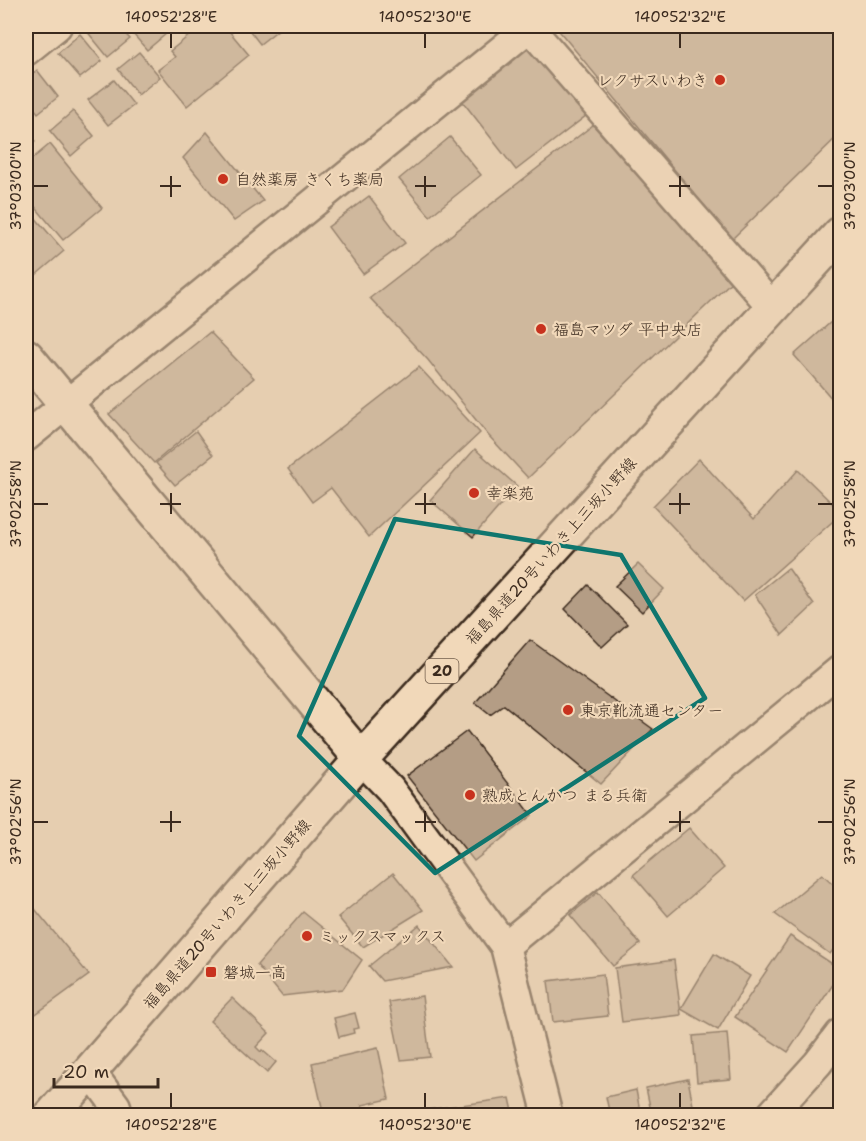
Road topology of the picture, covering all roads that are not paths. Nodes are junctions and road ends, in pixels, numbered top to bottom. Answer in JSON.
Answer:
{"nodes":[{"id":1,"x":57,"y":26,"type":"edge"},
{"id":2,"x":529,"y":26,"type":"edge"},
{"id":3,"x":26,"y":51,"type":"edge"},
{"id":4,"x":840,"y":234,"type":"edge"},
{"id":5,"x":773,"y":308,"type":"junction"},
{"id":6,"x":26,"y":356,"type":"edge"},
{"id":7,"x":65,"y":406,"type":"junction"},
{"id":8,"x":26,"y":437,"type":"edge"},
{"id":9,"x":840,"y":670,"type":"edge"},
{"id":10,"x":361,"y":759,"type":"junction"},
{"id":11,"x":506,"y":946,"type":"junction"},
{"id":12,"x":840,"y":1034,"type":"edge"},
{"id":13,"x":91,"y":1072,"type":"junction"},
{"id":14,"x":51,"y":1116,"type":"edge"},
{"id":15,"x":118,"y":1116,"type":"edge"},
{"id":16,"x":548,"y":1116,"type":"edge"},
{"id":17,"x":770,"y":1116,"type":"edge"}],
"edges":[{"from":1,"to":3,"type":"street"},
{"from":2,"to":5,"type":"street"},
{"from":2,"to":7,"type":"street"},
{"from":4,"to":5,"type":"main road","name":"福島県道20号いわき上三坂小野線","number":"20"},
{"from":5,"to":10,"type":"main road","name":"福島県道20号いわき上三坂小野線","number":"20"},
{"from":6,"to":7,"type":"main road"},
{"from":7,"to":8,"type":"street"},
{"from":7,"to":10,"type":"main road"},
{"from":9,"to":11,"type":"street"},
{"from":10,"to":11,"type":"street"},
{"from":10,"to":13,"type":"main road","name":"福島県道20号いわき上三坂小野線","number":"20"},
{"from":11,"to":16,"type":"street"},
{"from":12,"to":17,"type":"street"},
{"from":13,"to":14,"type":"main road","name":"福島県道20号いわき上三坂小野線","number":"20"},
{"from":13,"to":15,"type":"street"}]}
